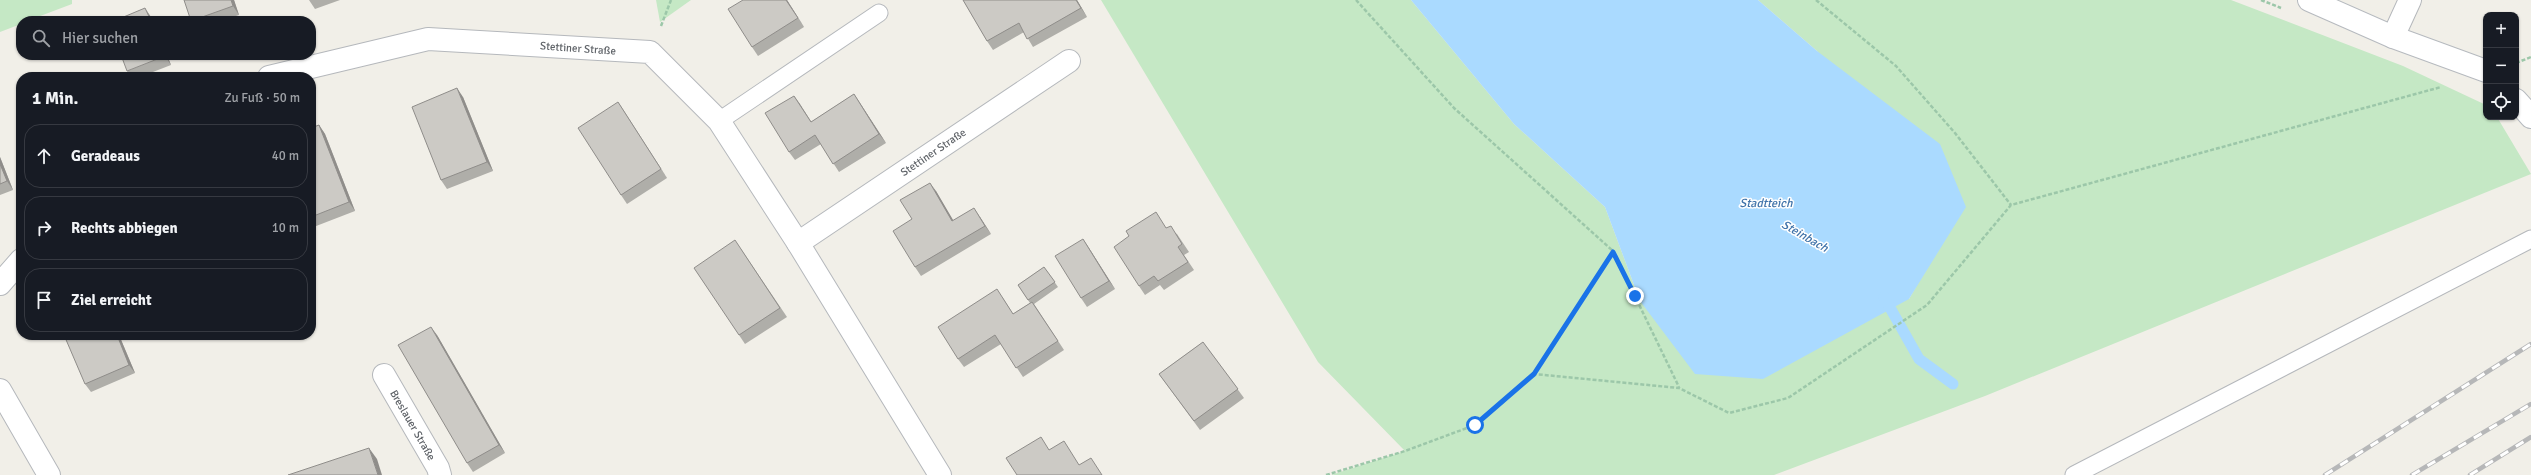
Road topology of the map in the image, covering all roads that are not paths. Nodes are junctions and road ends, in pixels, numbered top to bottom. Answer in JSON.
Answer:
{"nodes":[{"id":1,"x":2309,"y":0,"type":"edge"},
{"id":2,"x":2410,"y":0,"type":"edge"},
{"id":3,"x":879,"y":13,"type":"dead end"},
{"id":4,"x":2393,"y":37,"type":"junction"},
{"id":5,"x":1069,"y":61,"type":"dead end"},
{"id":6,"x":2483,"y":70,"type":"edge"},
{"id":7,"x":290,"y":72,"type":"edge"},
{"id":8,"x":2519,"y":103,"type":"edge"},
{"id":9,"x":2531,"y":117,"type":"edge"},
{"id":10,"x":718,"y":121,"type":"junction"},
{"id":11,"x":2531,"y":239,"type":"edge"},
{"id":12,"x":798,"y":242,"type":"junction"},
{"id":13,"x":16,"y":266,"type":"edge"},
{"id":14,"x":0,"y":284,"type":"edge"},
{"id":15,"x":384,"y":375,"type":"dead end"},
{"id":16,"x":0,"y":390,"type":"edge"},
{"id":17,"x":49,"y":475,"type":"edge"},
{"id":18,"x":440,"y":475,"type":"edge"},
{"id":19,"x":940,"y":475,"type":"edge"},
{"id":20,"x":2074,"y":475,"type":"edge"}],
"edges":[{"from":1,"to":4,"type":"street"},
{"from":2,"to":4,"type":"street"},
{"from":3,"to":10,"type":"lane"},
{"from":4,"to":6,"type":"street"},
{"from":5,"to":12,"type":"street","name":"Stettiner Straße"},
{"from":7,"to":10,"type":"street","name":"Stettiner Straße"},
{"from":8,"to":9,"type":"street"},
{"from":10,"to":12,"type":"street","name":"Stettiner Straße"},
{"from":11,"to":20,"type":"lane"},
{"from":12,"to":19,"type":"street","name":"Stettiner Straße"},
{"from":13,"to":14,"type":"street"},
{"from":15,"to":18,"type":"street","name":"Breslauer Straße"},
{"from":16,"to":17,"type":"street"}]}
